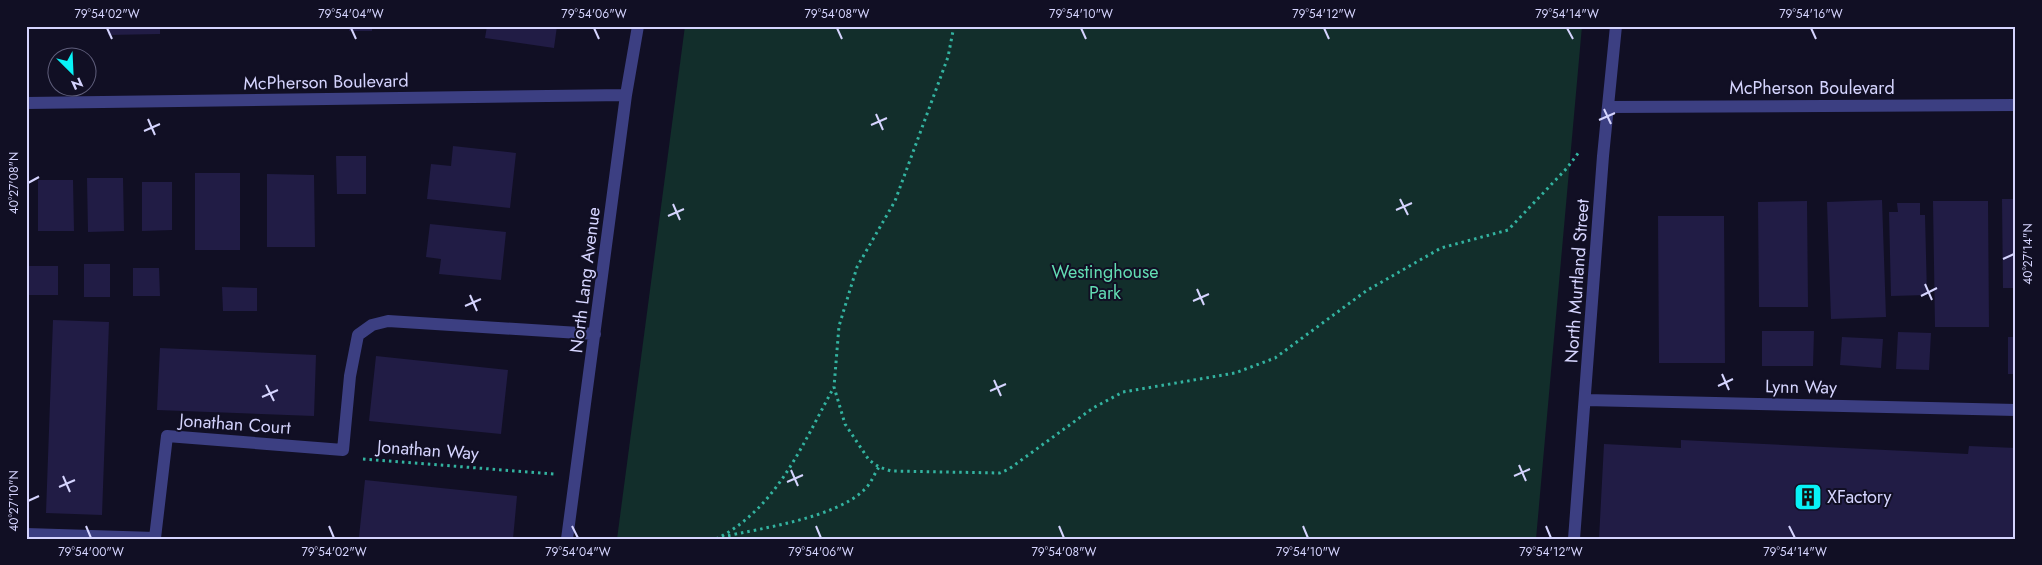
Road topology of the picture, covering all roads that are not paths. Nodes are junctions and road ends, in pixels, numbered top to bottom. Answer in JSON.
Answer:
{"nodes":[{"id":1,"x":638,"y":26,"type":"edge"},
{"id":2,"x":1616,"y":26,"type":"edge"},
{"id":3,"x":626,"y":95,"type":"junction"},
{"id":4,"x":26,"y":103,"type":"edge"},
{"id":5,"x":2016,"y":105,"type":"edge"},
{"id":6,"x":1609,"y":107,"type":"junction"},
{"id":7,"x":595,"y":334,"type":"junction"},
{"id":8,"x":1586,"y":400,"type":"junction"},
{"id":9,"x":2016,"y":410,"type":"edge"},
{"id":10,"x":26,"y":534,"type":"edge"},
{"id":11,"x":155,"y":538,"type":"edge"},
{"id":12,"x":567,"y":539,"type":"edge"},
{"id":13,"x":1574,"y":539,"type":"edge"}],
"edges":[{"from":1,"to":3,"type":"street","name":"North Lang Avenue"},
{"from":2,"to":6,"type":"street","name":"North Murtland Street"},
{"from":3,"to":4,"type":"street","name":"McPherson Boulevard"},
{"from":3,"to":7,"type":"street","name":"North Lang Avenue"},
{"from":5,"to":6,"type":"street","name":"McPherson Boulevard"},
{"from":6,"to":8,"type":"street","name":"North Murtland Street"},
{"from":7,"to":11,"type":"street","name":"Jonathan Court"},
{"from":7,"to":12,"type":"street","name":"North Lang Avenue"},
{"from":8,"to":9,"type":"street","name":"Lynn Way"},
{"from":8,"to":13,"type":"street","name":"North Murtland Street"},
{"from":10,"to":11,"type":"street"}]}
